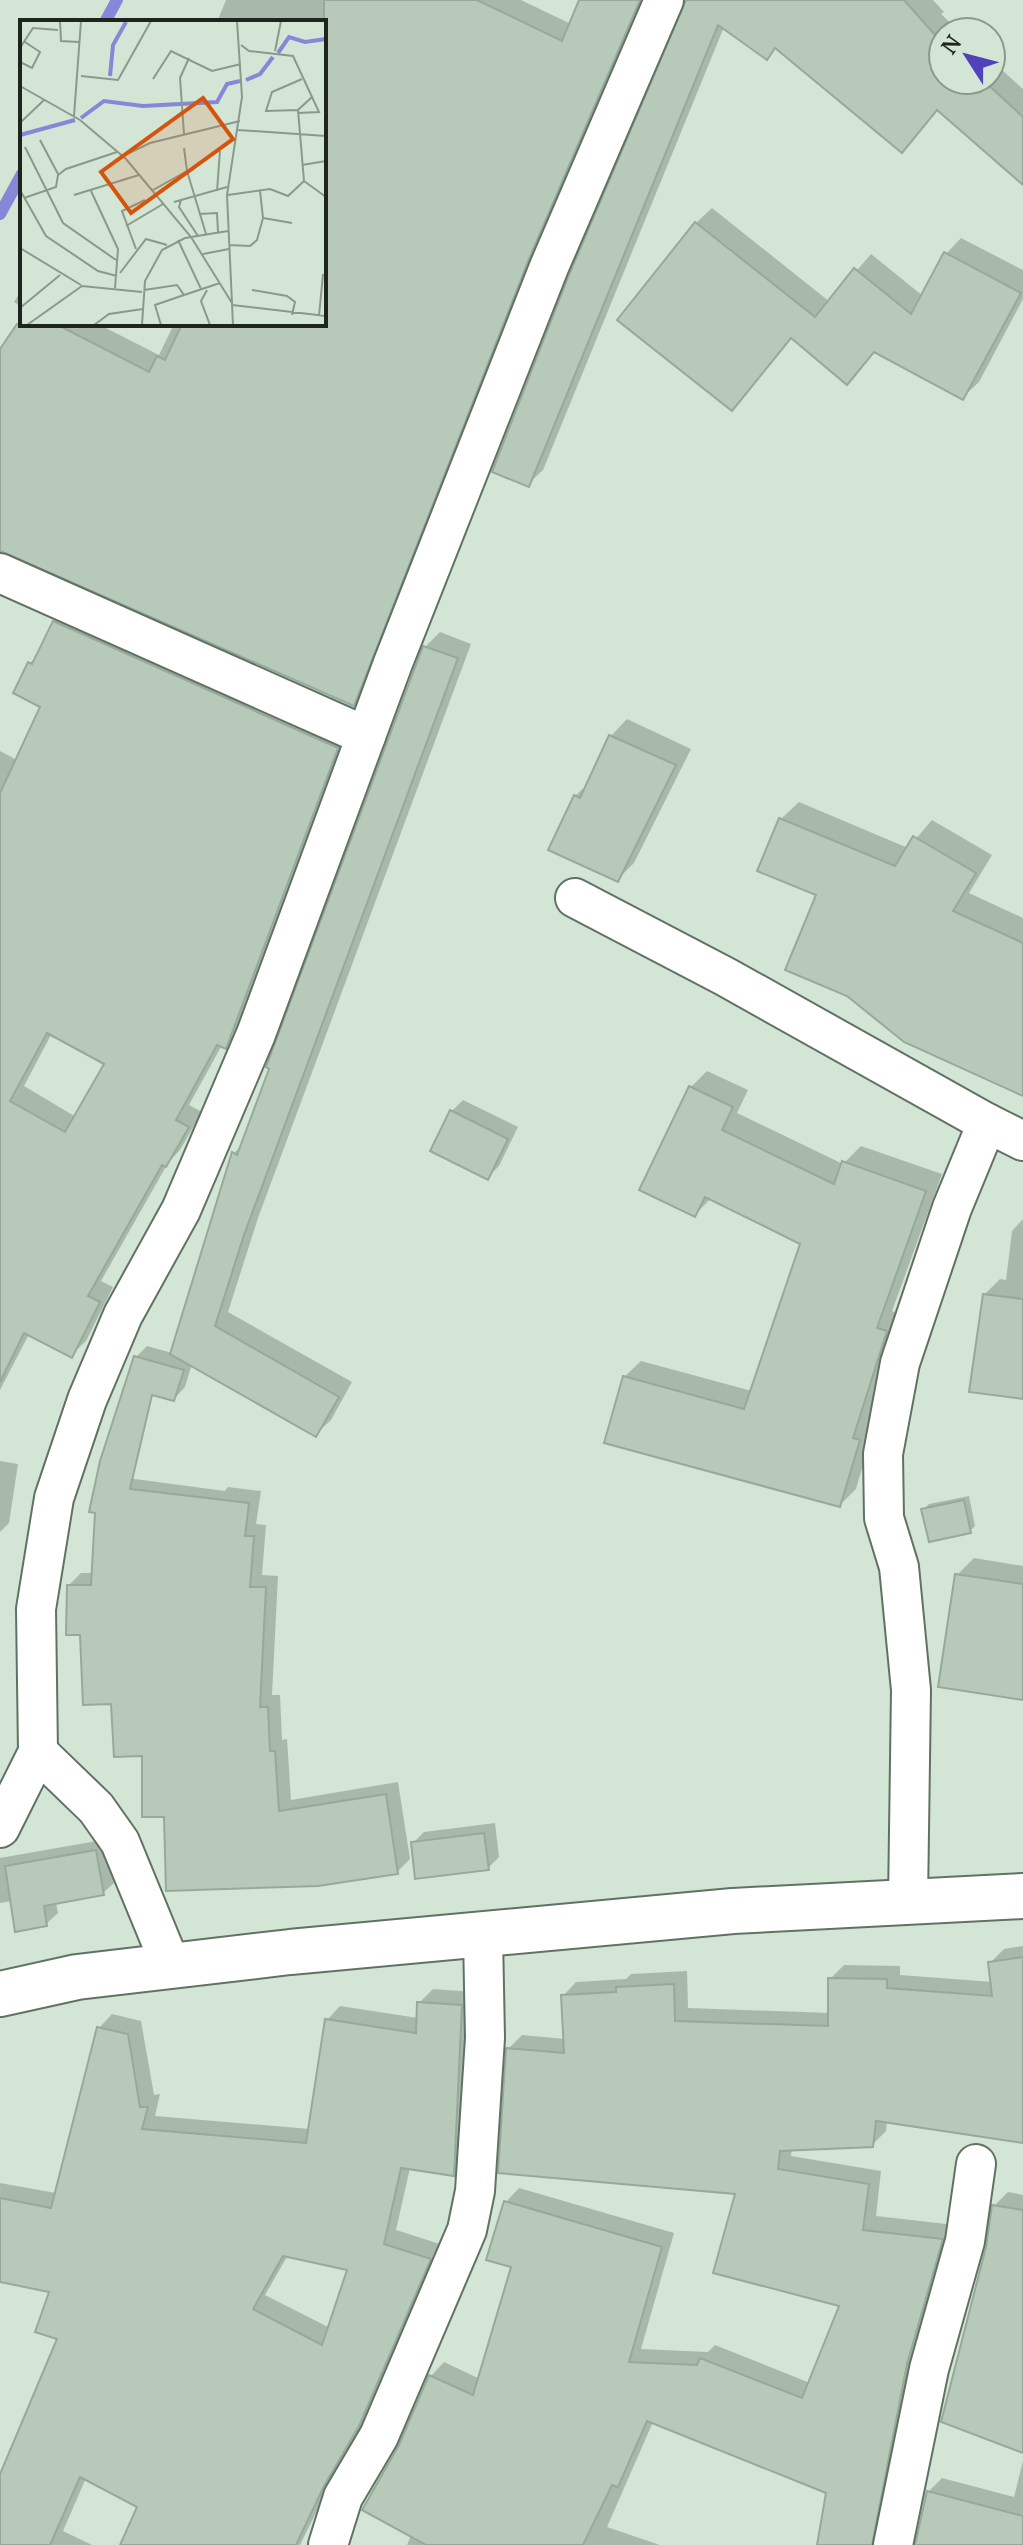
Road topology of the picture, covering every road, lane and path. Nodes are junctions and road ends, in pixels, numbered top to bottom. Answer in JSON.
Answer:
{"nodes":[{"id":1,"x":664,"y":0,"type":"edge"},
{"id":2,"x":0,"y":573,"type":"edge"},
{"id":3,"x":366,"y":736,"type":"junction"},
{"id":4,"x":575,"y":898,"type":"dead end"},
{"id":5,"x":987,"y":1123,"type":"junction"},
{"id":6,"x":1023,"y":1141,"type":"edge"},
{"id":7,"x":38,"y":1752,"type":"junction"},
{"id":8,"x":0,"y":1828,"type":"edge"},
{"id":9,"x":1023,"y":1896,"type":"edge"},
{"id":10,"x":908,"y":1902,"type":"junction"},
{"id":11,"x":483,"y":1936,"type":"junction"},
{"id":12,"x":171,"y":1966,"type":"junction"},
{"id":13,"x":0,"y":1992,"type":"edge"},
{"id":14,"x":976,"y":2164,"type":"dead end"},
{"id":15,"x":328,"y":2545,"type":"edge"},
{"id":16,"x":893,"y":2545,"type":"edge"}],
"edges":[{"from":1,"to":3,"type":"street"},
{"from":2,"to":3,"type":"street"},
{"from":3,"to":7,"type":"street"},
{"from":4,"to":5,"type":"street"},
{"from":5,"to":6,"type":"street"},
{"from":5,"to":10,"type":"street"},
{"from":7,"to":8,"type":"street"},
{"from":7,"to":12,"type":"street"},
{"from":9,"to":10,"type":"main road"},
{"from":10,"to":11,"type":"main road"},
{"from":11,"to":12,"type":"main road"},
{"from":11,"to":15,"type":"street"},
{"from":12,"to":13,"type":"main road"},
{"from":14,"to":16,"type":"street"}]}
